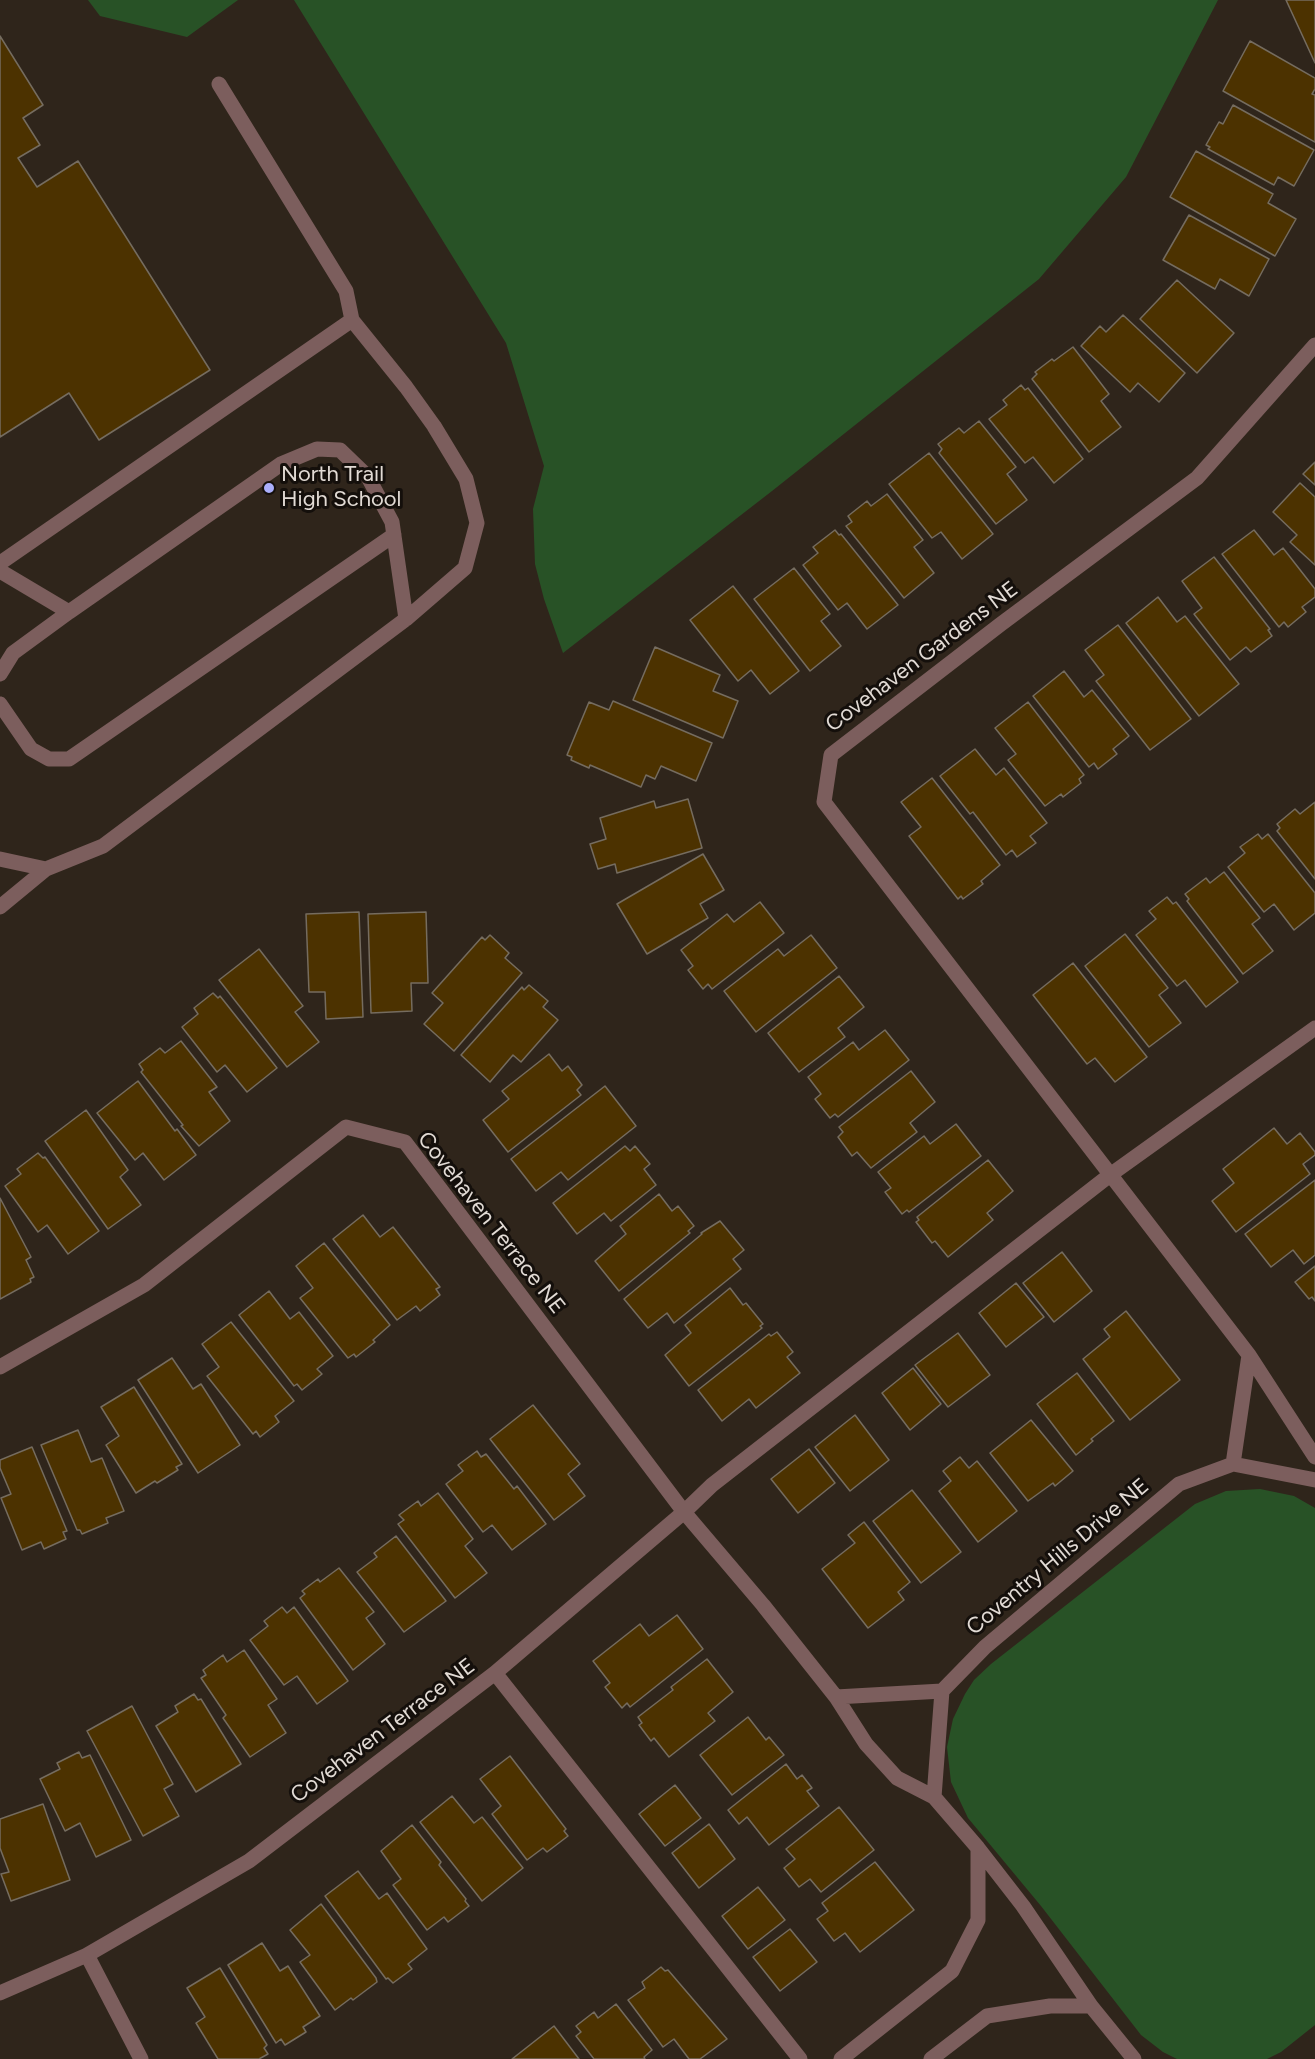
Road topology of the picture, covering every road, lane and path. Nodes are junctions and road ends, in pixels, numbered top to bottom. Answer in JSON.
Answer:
{"nodes":[{"id":1,"x":219,"y":84,"type":"dead end"},
{"id":2,"x":352,"y":320,"type":"junction"},
{"id":3,"x":1315,"y":345,"type":"edge"},
{"id":4,"x":394,"y":536,"type":"junction"},
{"id":5,"x":0,"y":563,"type":"edge"},
{"id":6,"x":0,"y":572,"type":"edge"},
{"id":7,"x":69,"y":612,"type":"junction"},
{"id":8,"x":406,"y":619,"type":"junction"},
{"id":9,"x":0,"y":674,"type":"edge"},
{"id":10,"x":0,"y":704,"type":"edge"},
{"id":11,"x":0,"y":859,"type":"edge"},
{"id":12,"x":46,"y":869,"type":"junction"},
{"id":13,"x":0,"y":907,"type":"edge"},
{"id":14,"x":1315,"y":1028,"type":"edge"},
{"id":15,"x":1110,"y":1175,"type":"junction"},
{"id":16,"x":1249,"y":1355,"type":"junction"},
{"id":17,"x":0,"y":1367,"type":"edge"},
{"id":18,"x":1315,"y":1457,"type":"edge"},
{"id":19,"x":1233,"y":1464,"type":"junction"},
{"id":20,"x":1315,"y":1480,"type":"edge"},
{"id":21,"x":684,"y":1512,"type":"junction"},
{"id":22,"x":495,"y":1673,"type":"junction"},
{"id":23,"x":942,"y":1690,"type":"junction"},
{"id":24,"x":836,"y":1697,"type":"junction"},
{"id":25,"x":934,"y":1797,"type":"junction"},
{"id":26,"x":978,"y":1848,"type":"junction"},
{"id":27,"x":87,"y":1955,"type":"junction"},
{"id":28,"x":0,"y":1993,"type":"edge"},
{"id":29,"x":1090,"y":2006,"type":"junction"},
{"id":30,"x":141,"y":2059,"type":"edge"},
{"id":31,"x":800,"y":2059,"type":"edge"},
{"id":32,"x":841,"y":2059,"type":"edge"},
{"id":33,"x":931,"y":2059,"type":"edge"},
{"id":34,"x":1134,"y":2059,"type":"edge"}],
"edges":[{"from":1,"to":2,"type":"street"},
{"from":2,"to":5,"type":"street"},
{"from":2,"to":8,"type":"street"},
{"from":3,"to":15,"type":"street","name":"Covehaven Gardens NE"},
{"from":4,"to":7,"type":"street"},
{"from":4,"to":8,"type":"street"},
{"from":4,"to":10,"type":"street"},
{"from":6,"to":7,"type":"street"},
{"from":7,"to":9,"type":"street"},
{"from":8,"to":12,"type":"street"},
{"from":11,"to":12,"type":"street"},
{"from":12,"to":13,"type":"street"},
{"from":14,"to":15,"type":"street"},
{"from":15,"to":16,"type":"street","name":"Covehaven Gardens NE"},
{"from":15,"to":21,"type":"street"},
{"from":16,"to":18,"type":"street","name":"Covehaven Gardens NE"},
{"from":16,"to":19,"type":"street"},
{"from":17,"to":21,"type":"street","name":"Covehaven Terrace NE"},
{"from":19,"to":20,"type":"street"},
{"from":19,"to":23,"type":"street","name":"Coventry Hills Drive NE"},
{"from":21,"to":22,"type":"street","name":"Covehaven Terrace NE"},
{"from":21,"to":24,"type":"street","name":"Covehaven Terrace NE"},
{"from":22,"to":27,"type":"street","name":"Covehaven Terrace NE"},
{"from":22,"to":31,"type":"street"},
{"from":23,"to":24,"type":"street"},
{"from":23,"to":25,"type":"street"},
{"from":24,"to":25,"type":"street","name":"Covehaven Terrace NE"},
{"from":25,"to":26,"type":"street"},
{"from":26,"to":29,"type":"street"},
{"from":26,"to":32,"type":"street"},
{"from":27,"to":28,"type":"street","name":"Covehaven Terrace NE"},
{"from":27,"to":30,"type":"street"},
{"from":29,"to":33,"type":"street"},
{"from":29,"to":34,"type":"street"}]}
